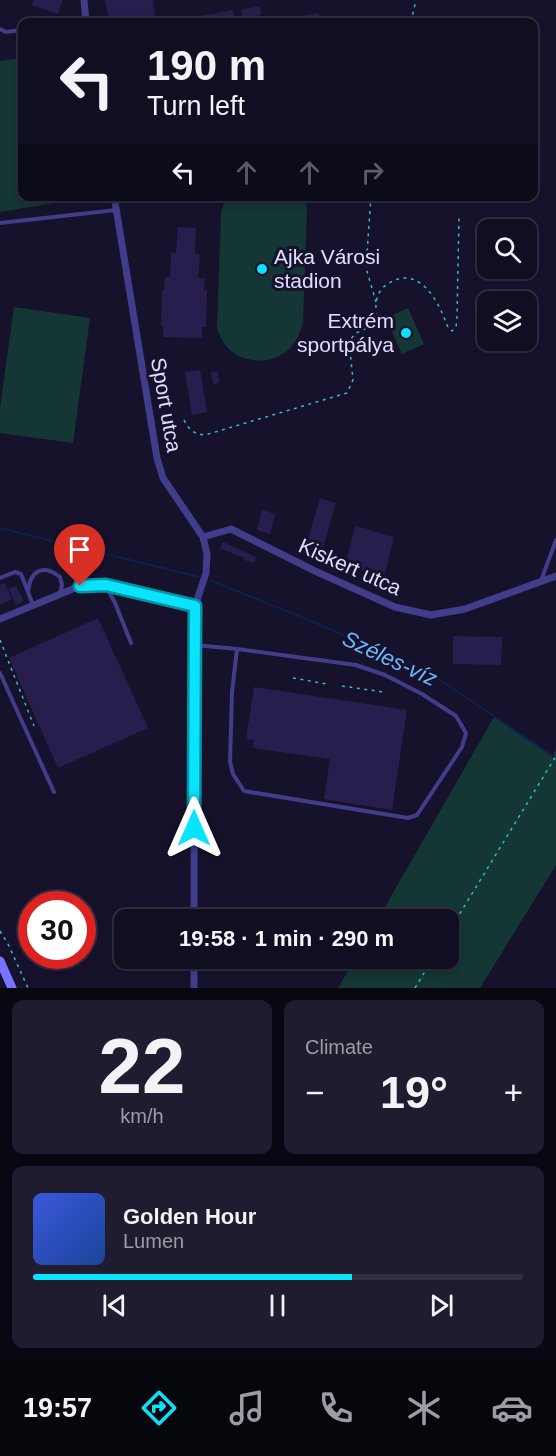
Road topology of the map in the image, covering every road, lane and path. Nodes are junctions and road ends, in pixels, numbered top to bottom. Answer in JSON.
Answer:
{"nodes":[{"id":1,"x":84,"y":0,"type":"edge"},
{"id":2,"x":416,"y":0,"type":"edge"},
{"id":3,"x":86,"y":18,"type":"edge"},
{"id":4,"x":412,"y":18,"type":"edge"},
{"id":5,"x":0,"y":29,"type":"edge"},
{"id":6,"x":18,"y":30,"type":"edge"},
{"id":7,"x":115,"y":201,"type":"edge"},
{"id":8,"x":371,"y":201,"type":"edge"},
{"id":9,"x":116,"y":210,"type":"junction"},
{"id":10,"x":459,"y":217,"type":"dead end"},
{"id":11,"x":0,"y":223,"type":"edge"},
{"id":12,"x":376,"y":303,"type":"junction"},
{"id":13,"x":387,"y":322,"type":"dead end"},
{"id":14,"x":376,"y":324,"type":"junction"},
{"id":15,"x":184,"y":420,"type":"dead end"},
{"id":16,"x":202,"y":537,"type":"junction"},
{"id":17,"x":556,"y":540,"type":"edge"},
{"id":18,"x":556,"y":576,"type":"edge"},
{"id":19,"x":0,"y":578,"type":"edge"},
{"id":20,"x":540,"y":582,"type":"junction"},
{"id":21,"x":106,"y":585,"type":"junction"},
{"id":22,"x":28,"y":592,"type":"junction"},
{"id":23,"x":59,"y":595,"type":"junction"},
{"id":24,"x":33,"y":606,"type":"junction"},
{"id":25,"x":195,"y":606,"type":"junction"},
{"id":26,"x":0,"y":620,"type":"edge"},
{"id":27,"x":0,"y":640,"type":"edge"},
{"id":28,"x":131,"y":643,"type":"dead end"},
{"id":29,"x":194,"y":645,"type":"junction"},
{"id":30,"x":237,"y":649,"type":"junction"},
{"id":31,"x":0,"y":673,"type":"edge"},
{"id":32,"x":293,"y":678,"type":"dead end"},
{"id":33,"x":327,"y":684,"type":"dead end"},
{"id":34,"x":342,"y":686,"type":"dead end"},
{"id":35,"x":383,"y":692,"type":"dead end"},
{"id":36,"x":34,"y":726,"type":"dead end"},
{"id":37,"x":556,"y":756,"type":"edge"},
{"id":38,"x":54,"y":792,"type":"dead end"},
{"id":39,"x":194,"y":909,"type":"edge"},
{"id":40,"x":459,"y":915,"type":"edge"},
{"id":41,"x":0,"y":931,"type":"edge"},
{"id":42,"x":0,"y":961,"type":"edge"},
{"id":43,"x":194,"y":969,"type":"edge"},
{"id":44,"x":426,"y":969,"type":"edge"},
{"id":45,"x":12,"y":988,"type":"edge"},
{"id":46,"x":28,"y":988,"type":"edge"},
{"id":47,"x":194,"y":988,"type":"edge"},
{"id":48,"x":415,"y":988,"type":"edge"}],
"edges":[{"from":1,"to":3,"type":"street"},
{"from":2,"to":4,"type":"path"},
{"from":5,"to":6,"type":"lane"},
{"from":7,"to":9,"type":"street","name":"Sport utca"},
{"from":8,"to":12,"type":"path"},
{"from":9,"to":11,"type":"lane"},
{"from":9,"to":16,"type":"street","name":"Sport utca"},
{"from":10,"to":12,"type":"path"},
{"from":12,"to":14,"type":"path"},
{"from":13,"to":14,"type":"path"},
{"from":14,"to":15,"type":"path"},
{"from":16,"to":20,"type":"street","name":"Kiskert utca"},
{"from":16,"to":25,"type":"street","name":"Sport utca"},
{"from":17,"to":20,"type":"lane"},
{"from":18,"to":20,"type":"street","name":"Kiskert utca"},
{"from":19,"to":22,"type":"lane"},
{"from":21,"to":23,"type":"street"},
{"from":21,"to":25,"type":"street"},
{"from":21,"to":28,"type":"lane"},
{"from":22,"to":23,"type":"lane"},
{"from":22,"to":24,"type":"lane"},
{"from":23,"to":24,"type":"street"},
{"from":24,"to":26,"type":"street"},
{"from":25,"to":29,"type":"street","name":"Sport utca"},
{"from":27,"to":36,"type":"path"},
{"from":29,"to":30,"type":"lane"},
{"from":29,"to":39,"type":"street","name":"Sport utca"},
{"from":30,"to":30,"type":"lane"},
{"from":31,"to":38,"type":"lane"},
{"from":32,"to":33,"type":"path"},
{"from":34,"to":35,"type":"path"},
{"from":37,"to":40,"type":"path"},
{"from":41,"to":46,"type":"path"},
{"from":42,"to":45,"type":"main road"},
{"from":43,"to":47,"type":"street"},
{"from":44,"to":48,"type":"path"}]}
